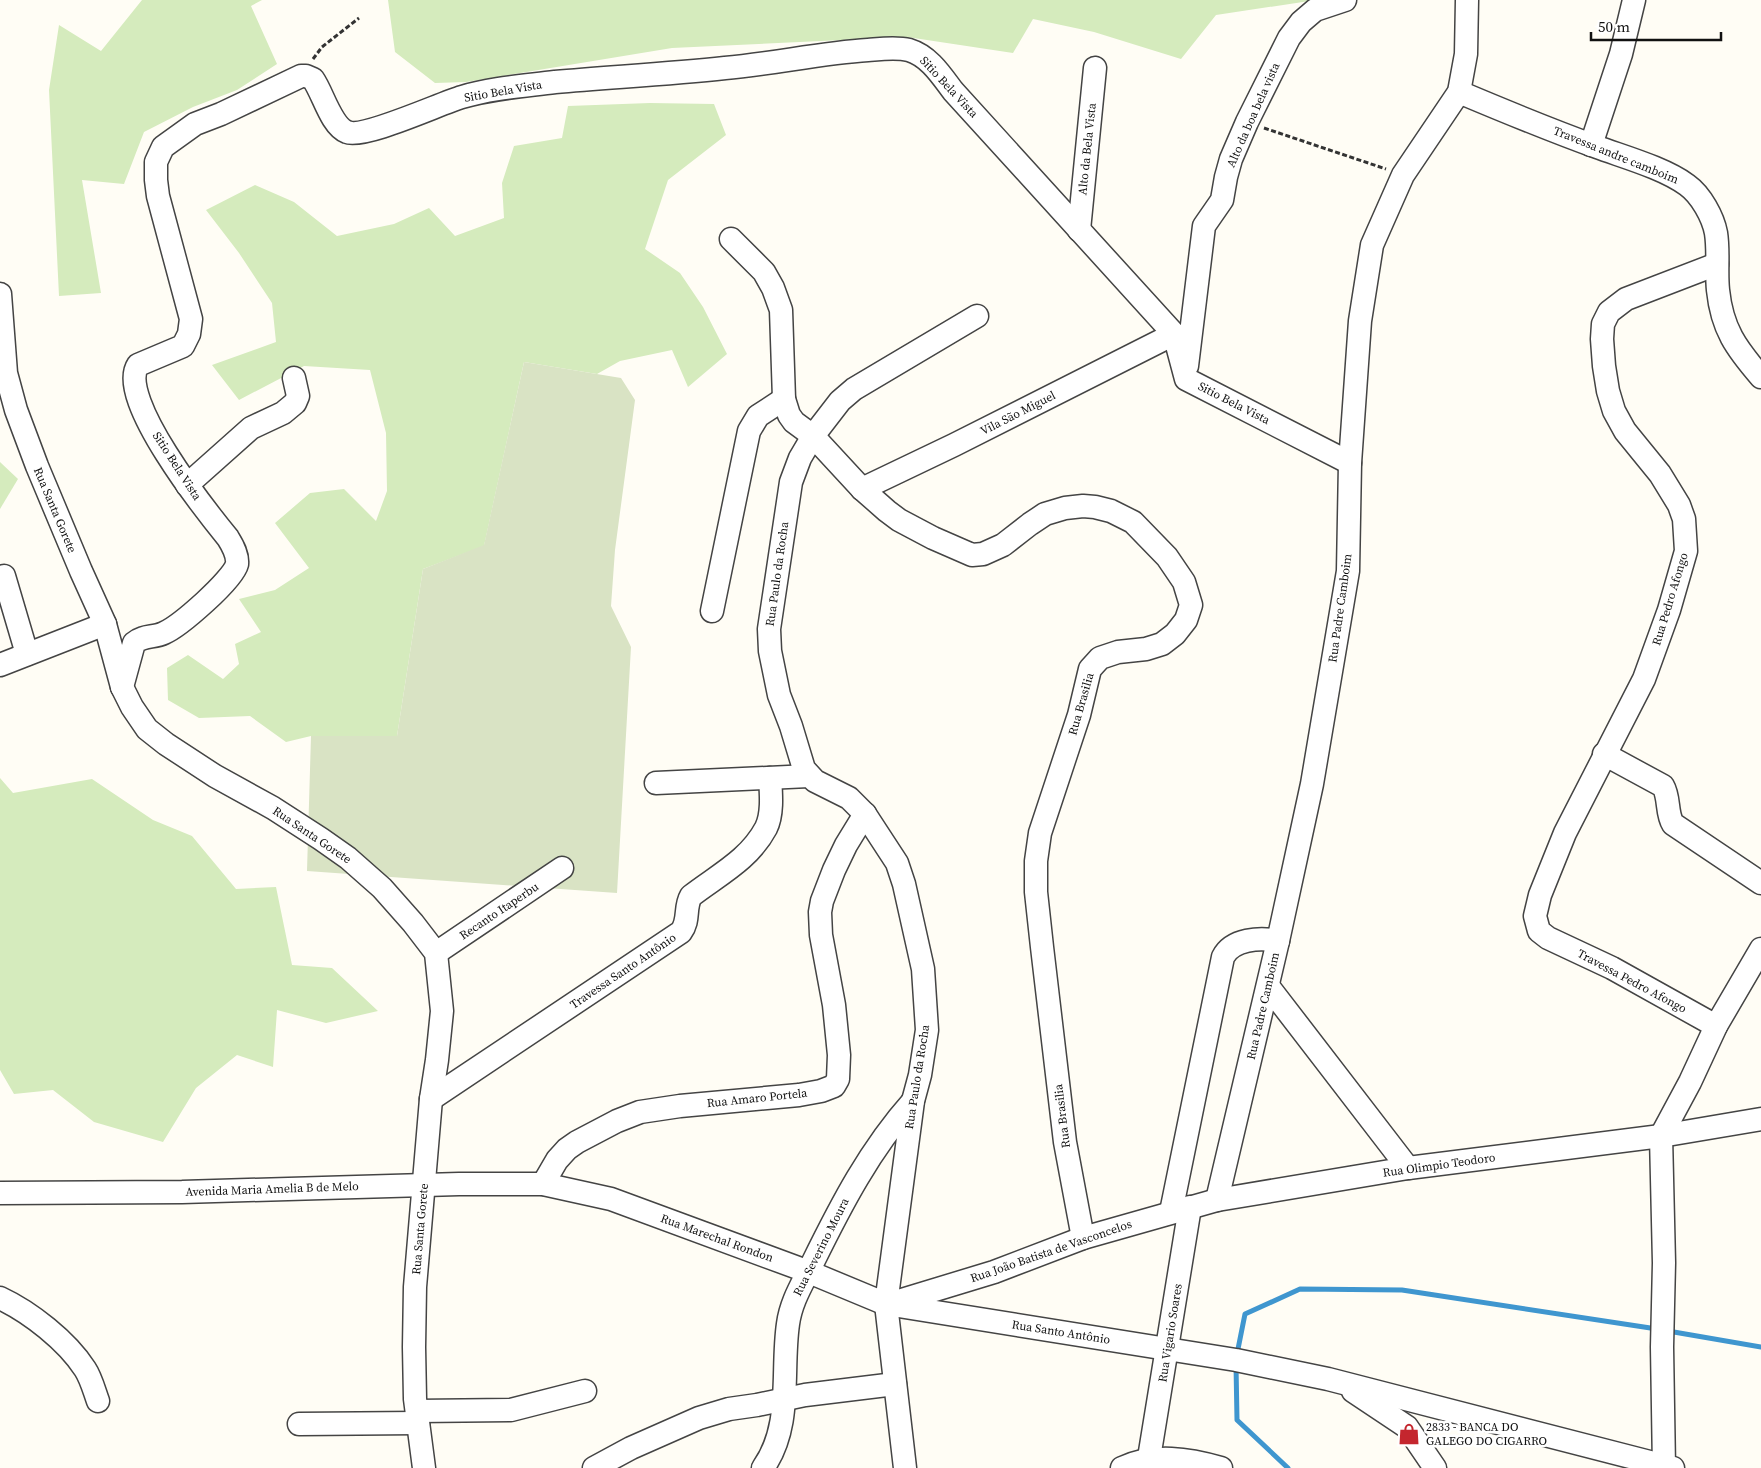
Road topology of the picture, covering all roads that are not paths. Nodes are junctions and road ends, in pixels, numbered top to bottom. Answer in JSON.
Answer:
{"nodes":[{"id":1,"x":1345,"y":0,"type":"edge"},
{"id":2,"x":1466,"y":0,"type":"edge"},
{"id":3,"x":1634,"y":0,"type":"edge"},
{"id":4,"x":1095,"y":68,"type":"dead end"},
{"id":5,"x":1459,"y":92,"type":"junction"},
{"id":6,"x":1592,"y":145,"type":"junction"},
{"id":7,"x":1079,"y":230,"type":"junction"},
{"id":8,"x":731,"y":239,"type":"dead end"},
{"id":9,"x":1717,"y":264,"type":"junction"},
{"id":10,"x":0,"y":294,"type":"edge"},
{"id":11,"x":976,"y":316,"type":"dead end"},
{"id":12,"x":1174,"y":334,"type":"junction"},
{"id":13,"x":1761,"y":377,"type":"edge"},
{"id":14,"x":294,"y":378,"type":"dead end"},
{"id":15,"x":1186,"y":379,"type":"junction"},
{"id":16,"x":784,"y":399,"type":"junction"},
{"id":17,"x":813,"y":436,"type":"junction"},
{"id":18,"x":1350,"y":463,"type":"junction"},
{"id":19,"x":187,"y":484,"type":"junction"},
{"id":20,"x":862,"y":489,"type":"junction"},
{"id":21,"x":4,"y":576,"type":"dead end"},
{"id":22,"x":712,"y":611,"type":"dead end"},
{"id":23,"x":105,"y":624,"type":"junction"},
{"id":24,"x":27,"y":654,"type":"junction"},
{"id":25,"x":0,"y":665,"type":"edge"},
{"id":26,"x":122,"y":687,"type":"junction"},
{"id":27,"x":1604,"y":754,"type":"junction"},
{"id":28,"x":809,"y":776,"type":"junction"},
{"id":29,"x":770,"y":778,"type":"junction"},
{"id":30,"x":656,"y":783,"type":"dead end"},
{"id":31,"x":866,"y":814,"type":"junction"},
{"id":32,"x":562,"y":868,"type":"dead end"},
{"id":33,"x":1761,"y":882,"type":"edge"},
{"id":34,"x":1548,"y":938,"type":"joint"},
{"id":35,"x":1278,"y":941,"type":"junction"},
{"id":36,"x":1761,"y":949,"type":"edge"},
{"id":37,"x":436,"y":953,"type":"junction"},
{"id":38,"x":1268,"y":986,"type":"junction"},
{"id":39,"x":1716,"y":1026,"type":"junction"},
{"id":40,"x":430,"y":1099,"type":"junction"},
{"id":41,"x":913,"y":1101,"type":"junction"},
{"id":42,"x":1761,"y":1118,"type":"edge"},
{"id":43,"x":1661,"y":1136,"type":"junction"},
{"id":44,"x":1408,"y":1168,"type":"junction"},
{"id":45,"x":543,"y":1184,"type":"junction"},
{"id":46,"x":424,"y":1185,"type":"junction"},
{"id":47,"x":0,"y":1193,"type":"edge"},
{"id":48,"x":1217,"y":1200,"type":"junction"},
{"id":49,"x":1180,"y":1210,"type":"junction"},
{"id":50,"x":1083,"y":1238,"type":"junction"},
{"id":51,"x":808,"y":1272,"type":"junction"},
{"id":52,"x":0,"y":1298,"type":"edge"},
{"id":53,"x":886,"y":1304,"type":"junction"},
{"id":54,"x":1168,"y":1349,"type":"junction"},
{"id":55,"x":1335,"y":1381,"type":"junction"},
{"id":56,"x":895,"y":1384,"type":"junction"},
{"id":57,"x":585,"y":1391,"type":"dead end"},
{"id":58,"x":784,"y":1400,"type":"junction"},
{"id":59,"x":98,"y":1401,"type":"dead end"},
{"id":60,"x":417,"y":1417,"type":"junction"},
{"id":61,"x":299,"y":1424,"type":"dead end"},
{"id":62,"x":1149,"y":1458,"type":"junction"},
{"id":63,"x":1667,"y":1467,"type":"edge"},
{"id":64,"x":424,"y":1468,"type":"edge"},
{"id":65,"x":594,"y":1468,"type":"edge"},
{"id":66,"x":763,"y":1468,"type":"edge"},
{"id":67,"x":904,"y":1468,"type":"edge"},
{"id":68,"x":1122,"y":1468,"type":"edge"},
{"id":69,"x":1221,"y":1468,"type":"edge"},
{"id":70,"x":1435,"y":1468,"type":"edge"}],
"edges":[{"from":1,"to":15,"type":"street","name":"Alto da boa bela vista"},
{"from":2,"to":5,"type":"street","name":"Rua Padre Camboim"},
{"from":3,"to":6,"type":"street"},
{"from":4,"to":7,"type":"street","name":"Alto da Bela Vista"},
{"from":5,"to":6,"type":"street","name":"Travessa andre camboim"},
{"from":5,"to":18,"type":"street","name":"Rua Padre Camboim"},
{"from":6,"to":9,"type":"street","name":"Travessa andre camboim"},
{"from":7,"to":12,"type":"street","name":"Sitio Bela Vista"},
{"from":7,"to":19,"type":"street","name":"Sitio Bela Vista"},
{"from":8,"to":16,"type":"street"},
{"from":9,"to":13,"type":"street","name":"Travessa andre camboim"},
{"from":9,"to":27,"type":"street","name":"Rua Pedro Afongo"},
{"from":10,"to":23,"type":"street","name":"Rua Santa Gorete"},
{"from":11,"to":17,"type":"street","name":"Rua Paulo da Rocha"},
{"from":12,"to":15,"type":"street","name":"Sitio Bela Vista"},
{"from":12,"to":20,"type":"street","name":"Vila São Miguel"},
{"from":14,"to":19,"type":"street"},
{"from":15,"to":18,"type":"street","name":"Sitio Bela Vista"},
{"from":16,"to":17,"type":"street","name":"Rua Brasilia"},
{"from":16,"to":22,"type":"street"},
{"from":17,"to":20,"type":"street","name":"Rua Brasilia"},
{"from":17,"to":28,"type":"street","name":"Rua Paulo da Rocha"},
{"from":18,"to":35,"type":"street","name":"Rua Padre Camboim"},
{"from":19,"to":26,"type":"street","name":"Sitio Bela Vista"},
{"from":20,"to":50,"type":"street","name":"Rua Brasilia"},
{"from":21,"to":24,"type":"street"},
{"from":23,"to":24,"type":"street"},
{"from":23,"to":26,"type":"street","name":"Rua Santa Gorete"},
{"from":24,"to":25,"type":"street"},
{"from":26,"to":37,"type":"street","name":"Rua Santa Gorete"},
{"from":27,"to":33,"type":"street"},
{"from":27,"to":34,"type":"street","name":"Rua Pedro Afongo"},
{"from":28,"to":29,"type":"street"},
{"from":28,"to":31,"type":"street","name":"Rua Paulo da Rocha"},
{"from":29,"to":30,"type":"street"},
{"from":29,"to":40,"type":"street","name":"Travessa Santo Antônio"},
{"from":31,"to":41,"type":"street","name":"Rua Paulo da Rocha"},
{"from":31,"to":45,"type":"street","name":"Rua Amaro Portela"},
{"from":32,"to":37,"type":"street","name":"Recanto Itaperbu"},
{"from":34,"to":39,"type":"street","name":"Travessa Pedro Afongo"},
{"from":35,"to":38,"type":"street","name":"Rua Padre Camboim"},
{"from":35,"to":49,"type":"street","name":"Rua Vigario Soares"},
{"from":36,"to":39,"type":"street"},
{"from":37,"to":40,"type":"street","name":"Rua Santa Gorete"},
{"from":38,"to":44,"type":"street"},
{"from":38,"to":48,"type":"street","name":"Rua Padre Camboim"},
{"from":39,"to":43,"type":"street"},
{"from":40,"to":46,"type":"street","name":"Rua Santa Gorete"},
{"from":41,"to":51,"type":"street","name":"Rua Severino Moura"},
{"from":41,"to":53,"type":"street","name":"Rua Paulo da Rocha"},
{"from":42,"to":43,"type":"street","name":"Rua Olimpio Teodoro"},
{"from":43,"to":44,"type":"street","name":"Rua Olimpio Teodoro"},
{"from":43,"to":63,"type":"street"},
{"from":44,"to":48,"type":"street","name":"Rua Olimpio Teodoro"},
{"from":45,"to":46,"type":"street","name":"Avenida Maria Amelia B de Melo"},
{"from":45,"to":51,"type":"street","name":"Rua Marechal Rondon"},
{"from":46,"to":47,"type":"street","name":"Avenida Maria Amelia B de Melo"},
{"from":46,"to":60,"type":"street","name":"Rua Santa Gorete"},
{"from":48,"to":49,"type":"street","name":"Rua João Batista de Vasconcelos"},
{"from":49,"to":50,"type":"street","name":"Rua João Batista de Vasconcelos"},
{"from":49,"to":54,"type":"street","name":"Rua Vigario Soares"},
{"from":50,"to":53,"type":"street","name":"Rua João Batista de Vasconcelos"},
{"from":51,"to":53,"type":"street","name":"Rua Marechal Rondon"},
{"from":51,"to":58,"type":"street","name":"Rua Severino Moura"},
{"from":52,"to":59,"type":"street"},
{"from":53,"to":54,"type":"street","name":"Rua Santo Antônio"},
{"from":53,"to":56,"type":"street","name":"Rua Paulo da Rocha"},
{"from":54,"to":55,"type":"street","name":"Rua Santo Antônio"},
{"from":54,"to":62,"type":"street","name":"Rua Vigario Soares"},
{"from":55,"to":63,"type":"street","name":"Rua Santo Antônio"},
{"from":55,"to":70,"type":"street"},
{"from":56,"to":58,"type":"street"},
{"from":56,"to":67,"type":"street","name":"Rua Paulo da Rocha"},
{"from":57,"to":60,"type":"street"},
{"from":58,"to":65,"type":"street"},
{"from":58,"to":66,"type":"street","name":"Rua Severino Moura"},
{"from":60,"to":61,"type":"street"},
{"from":60,"to":64,"type":"street","name":"Rua Santa Gorete"},
{"from":62,"to":68,"type":"street"},
{"from":62,"to":69,"type":"street"}]}
